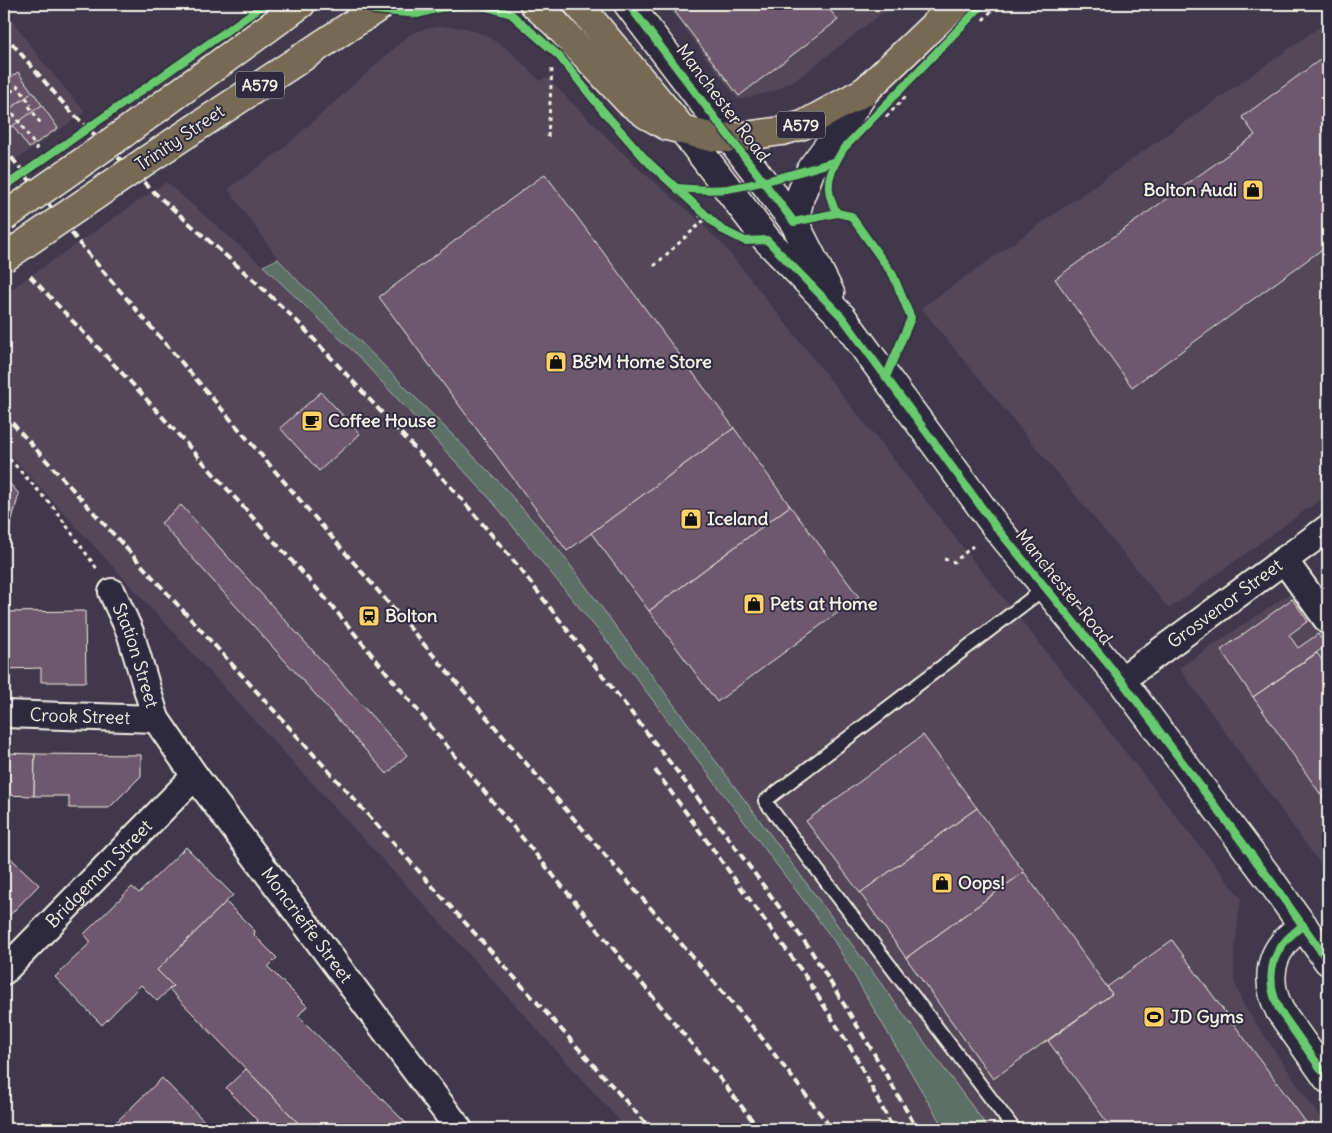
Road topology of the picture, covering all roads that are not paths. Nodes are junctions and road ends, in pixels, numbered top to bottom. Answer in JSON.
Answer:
{"nodes":[{"id":1,"x":301,"y":4,"type":"edge"},
{"id":2,"x":383,"y":4,"type":"edge"},
{"id":3,"x":534,"y":4,"type":"edge"},
{"id":4,"x":578,"y":4,"type":"edge"},
{"id":5,"x":628,"y":4,"type":"edge"},
{"id":6,"x":956,"y":4,"type":"edge"},
{"id":7,"x":871,"y":102,"type":"junction"},
{"id":8,"x":683,"y":130,"type":"junction"},
{"id":9,"x":730,"y":138,"type":"junction"},
{"id":10,"x":4,"y":217,"type":"edge"},
{"id":11,"x":794,"y":222,"type":"junction"},
{"id":12,"x":4,"y":258,"type":"edge"},
{"id":13,"x":842,"y":317,"type":"junction"},
{"id":14,"x":1328,"y":528,"type":"edge"},
{"id":15,"x":1284,"y":560,"type":"junction"},
{"id":16,"x":1045,"y":588,"type":"junction"},
{"id":17,"x":112,"y":592,"type":"road end"},
{"id":18,"x":1328,"y":621,"type":"edge"},
{"id":19,"x":1122,"y":680,"type":"junction"},
{"id":20,"x":4,"y":714,"type":"edge"},
{"id":21,"x":156,"y":719,"type":"junction"},
{"id":22,"x":195,"y":776,"type":"junction"},
{"id":23,"x":1303,"y":925,"type":"junction"},
{"id":24,"x":1328,"y":961,"type":"edge"},
{"id":25,"x":4,"y":971,"type":"edge"},
{"id":26,"x":1328,"y":1079,"type":"edge"},
{"id":27,"x":460,"y":1129,"type":"edge"},
{"id":28,"x":1014,"y":1129,"type":"edge"}],
"edges":[{"from":1,"to":10,"type":"main road","name":"Trinity Street","number":"A579","bridge":true},
{"from":2,"to":12,"type":"main road","name":"Trinity Street","number":"A579","bridge":true},
{"from":3,"to":8,"type":"main road","number":"A579"},
{"from":4,"to":8,"type":"main road","name":"Manchester Road"},
{"from":5,"to":9,"type":"main road","name":"Manchester Road"},
{"from":6,"to":7,"type":"main road","number":"A579"},
{"from":7,"to":9,"type":"main road","number":"A579"},
{"from":7,"to":11,"type":"main road"},
{"from":8,"to":9,"type":"main road","number":"A579"},
{"from":8,"to":13,"type":"main road","name":"Manchester Road"},
{"from":9,"to":11,"type":"main road","name":"Manchester Road"},
{"from":11,"to":13,"type":"main road","name":"Manchester Road"},
{"from":13,"to":16,"type":"main road","name":"Manchester Road"},
{"from":14,"to":15,"type":"street","name":"Grosvenor Street"},
{"from":15,"to":18,"type":"street"},
{"from":15,"to":19,"type":"street","name":"Grosvenor Street"},
{"from":16,"to":19,"type":"main road","name":"Manchester Road"},
{"from":16,"to":28,"type":"lane"},
{"from":17,"to":21,"type":"street","name":"Station Street"},
{"from":19,"to":23,"type":"main road","name":"Manchester Road"},
{"from":20,"to":21,"type":"street","name":"Crook Street"},
{"from":21,"to":22,"type":"street","name":"Moncrieffe Street"},
{"from":22,"to":25,"type":"street","name":"Bridgeman Street"},
{"from":22,"to":27,"type":"street","name":"Moncrieffe Street"},
{"from":23,"to":24,"type":"main road","name":"Manchester Road"},
{"from":23,"to":26,"type":"main road"}]}
